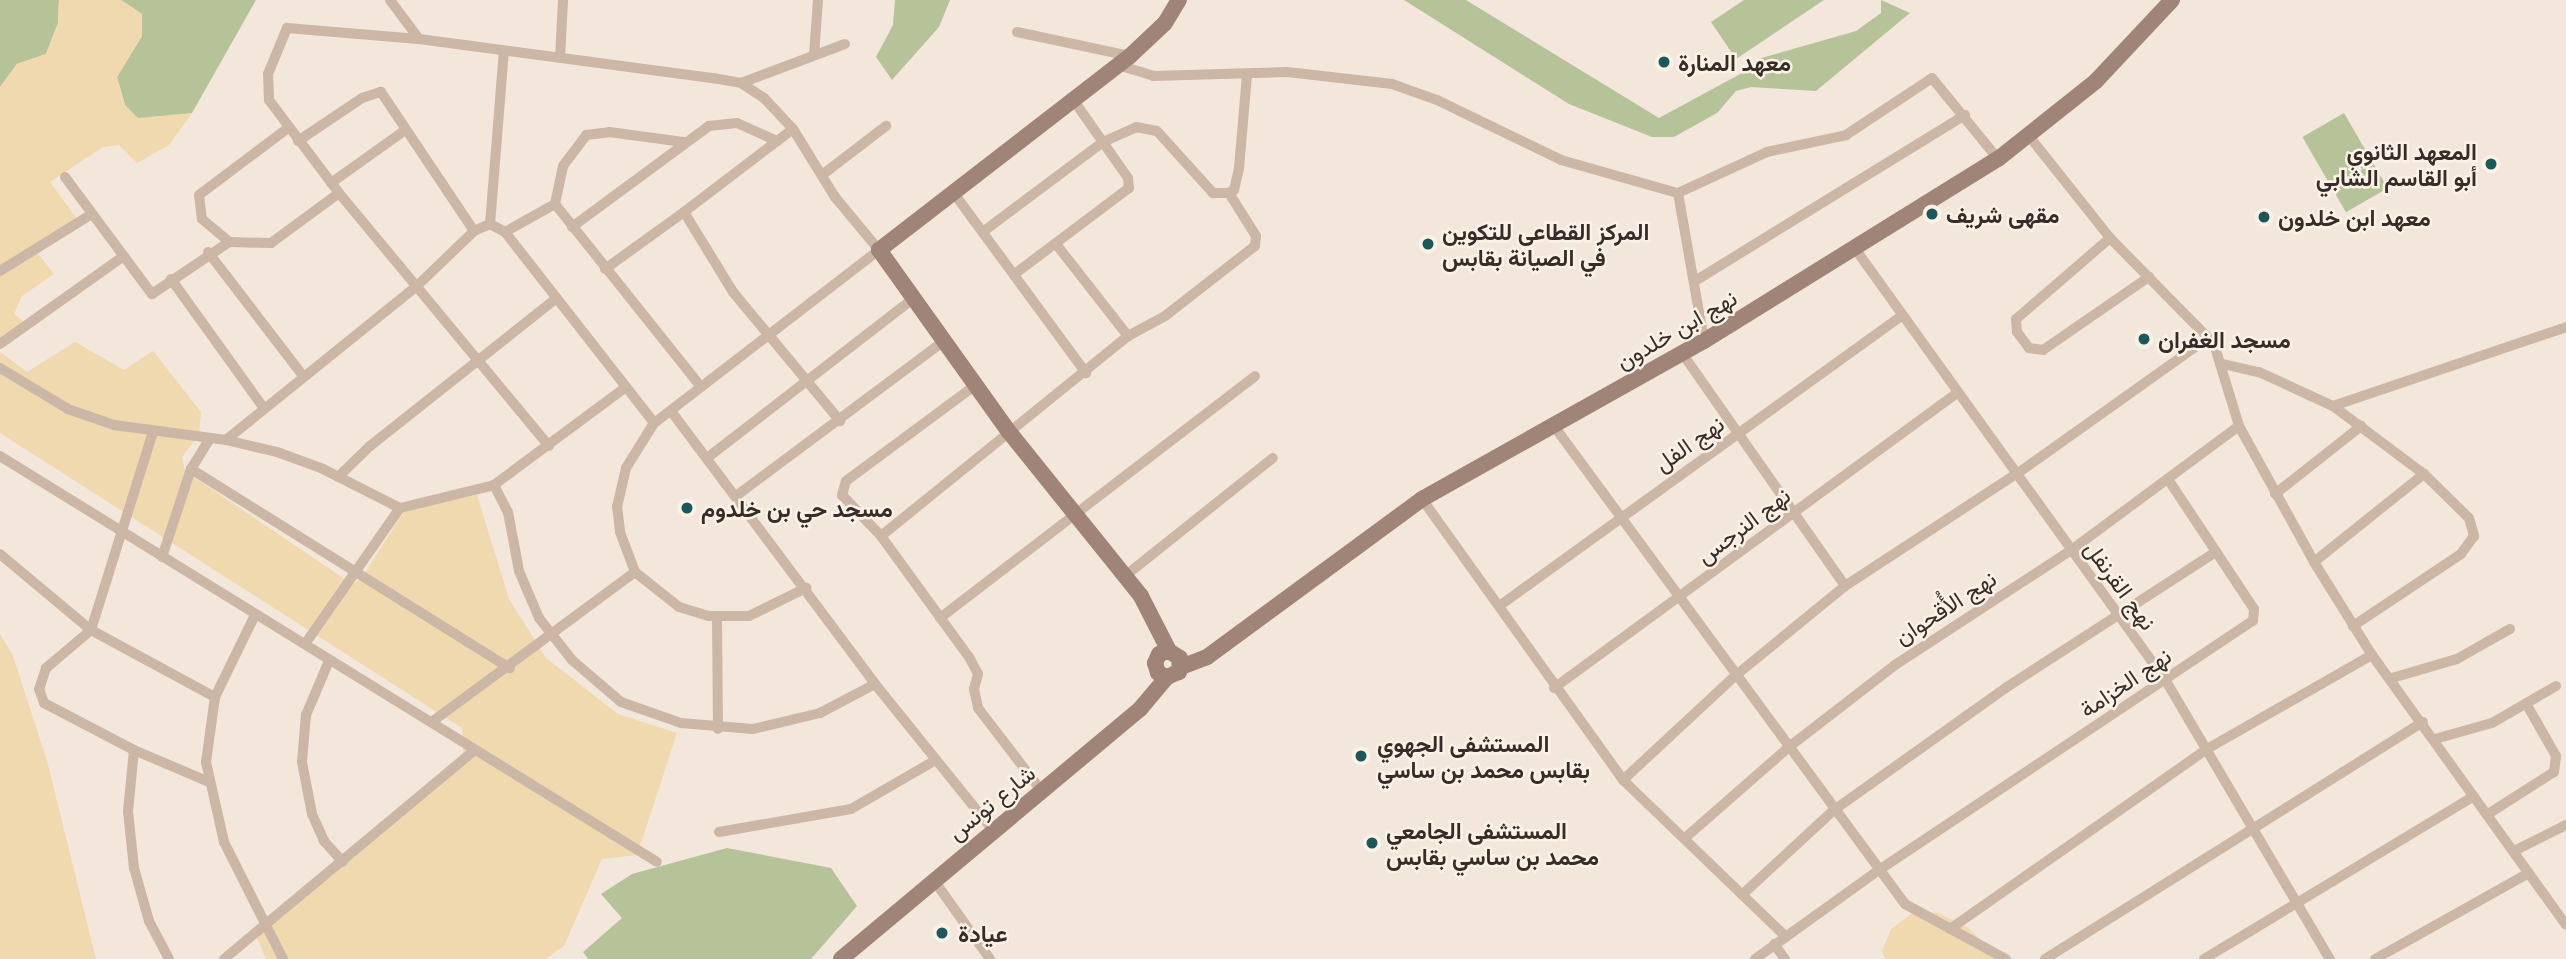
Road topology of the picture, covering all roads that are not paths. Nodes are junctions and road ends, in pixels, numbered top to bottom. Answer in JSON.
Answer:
{"nodes":[{"id":1,"x":390,"y":0,"type":"edge"},
{"id":2,"x":563,"y":0,"type":"edge"},
{"id":3,"x":818,"y":0,"type":"edge"},
{"id":4,"x":2172,"y":0,"type":"edge"},
{"id":5,"x":1179,"y":1,"type":"edge"},
{"id":6,"x":1017,"y":32,"type":"dead end"},
{"id":7,"x":419,"y":39,"type":"junction"},
{"id":8,"x":845,"y":44,"type":"dead end"},
{"id":9,"x":503,"y":51,"type":"junction"},
{"id":10,"x":814,"y":55,"type":"junction"},
{"id":11,"x":560,"y":58,"type":"junction"},
{"id":12,"x":1124,"y":60,"type":"junction"},
{"id":13,"x":1247,"y":75,"type":"junction"},
{"id":14,"x":741,"y":83,"type":"junction"},
{"id":15,"x":1072,"y":98,"type":"junction"},
{"id":16,"x":1965,"y":115,"type":"junction"},
{"id":17,"x":886,"y":126,"type":"dead end"},
{"id":18,"x":288,"y":128,"type":"junction"},
{"id":19,"x":793,"y":129,"type":"junction"},
{"id":20,"x":404,"y":131,"type":"junction"},
{"id":21,"x":2029,"y":136,"type":"junction"},
{"id":22,"x":298,"y":141,"type":"junction"},
{"id":23,"x":777,"y":141,"type":"junction"},
{"id":24,"x":683,"y":142,"type":"junction"},
{"id":25,"x":1103,"y":142,"type":"junction"},
{"id":26,"x":1998,"y":159,"type":"junction"},
{"id":27,"x":822,"y":175,"type":"junction"},
{"id":28,"x":65,"y":177,"type":"dead end"},
{"id":29,"x":331,"y":183,"type":"junction"},
{"id":30,"x":953,"y":192,"type":"junction"},
{"id":31,"x":1678,"y":192,"type":"junction"},
{"id":32,"x":339,"y":193,"type":"junction"},
{"id":33,"x":1229,"y":193,"type":"junction"},
{"id":34,"x":555,"y":204,"type":"junction"},
{"id":35,"x":684,"y":212,"type":"junction"},
{"id":36,"x":92,"y":214,"type":"junction"},
{"id":37,"x":490,"y":224,"type":"junction"},
{"id":38,"x":572,"y":227,"type":"junction"},
{"id":39,"x":474,"y":231,"type":"junction"},
{"id":40,"x":984,"y":231,"type":"junction"},
{"id":41,"x":505,"y":232,"type":"junction"},
{"id":42,"x":2110,"y":238,"type":"junction"},
{"id":43,"x":229,"y":242,"type":"junction"},
{"id":44,"x":1056,"y":244,"type":"junction"},
{"id":45,"x":878,"y":250,"type":"junction"},
{"id":46,"x":1856,"y":250,"type":"junction"},
{"id":47,"x":208,"y":252,"type":"junction"},
{"id":48,"x":124,"y":256,"type":"junction"},
{"id":49,"x":604,"y":269,"type":"junction"},
{"id":50,"x":0,"y":271,"type":"edge"},
{"id":51,"x":1016,"y":273,"type":"junction"},
{"id":52,"x":2149,"y":277,"type":"junction"},
{"id":53,"x":172,"y":279,"type":"junction"},
{"id":54,"x":1695,"y":281,"type":"junction"},
{"id":55,"x":419,"y":284,"type":"junction"},
{"id":56,"x":557,"y":298,"type":"junction"},
{"id":57,"x":913,"y":299,"type":"junction"},
{"id":58,"x":1901,"y":316,"type":"junction"},
{"id":59,"x":2566,"y":327,"type":"edge"},
{"id":60,"x":773,"y":334,"type":"junction"},
{"id":61,"x":1128,"y":336,"type":"junction"},
{"id":62,"x":2208,"y":338,"type":"junction"},
{"id":63,"x":945,"y":341,"type":"junction"},
{"id":64,"x":1704,"y":341,"type":"junction"},
{"id":65,"x":0,"y":344,"type":"edge"},
{"id":66,"x":1682,"y":353,"type":"junction"},
{"id":67,"x":478,"y":359,"type":"junction"},
{"id":68,"x":2223,"y":364,"type":"junction"},
{"id":69,"x":0,"y":368,"type":"edge"},
{"id":70,"x":1086,"y":373,"type":"junction"},
{"id":71,"x":303,"y":376,"type":"junction"},
{"id":72,"x":1255,"y":376,"type":"dead end"},
{"id":73,"x":807,"y":378,"type":"junction"},
{"id":74,"x":977,"y":384,"type":"junction"},
{"id":75,"x":625,"y":387,"type":"junction"},
{"id":76,"x":701,"y":387,"type":"junction"},
{"id":77,"x":1956,"y":393,"type":"junction"},
{"id":78,"x":2333,"y":406,"type":"junction"},
{"id":79,"x":263,"y":407,"type":"junction"},
{"id":80,"x":671,"y":411,"type":"junction"},
{"id":81,"x":840,"y":421,"type":"junction"},
{"id":82,"x":654,"y":423,"type":"junction"},
{"id":83,"x":1555,"y":426,"type":"junction"},
{"id":84,"x":2239,"y":426,"type":"junction"},
{"id":85,"x":2361,"y":426,"type":"junction"},
{"id":86,"x":153,"y":432,"type":"junction"},
{"id":87,"x":1009,"y":432,"type":"junction"},
{"id":88,"x":1736,"y":435,"type":"junction"},
{"id":89,"x":209,"y":438,"type":"junction"},
{"id":90,"x":226,"y":440,"type":"junction"},
{"id":91,"x":549,"y":446,"type":"junction"},
{"id":92,"x":0,"y":456,"type":"edge"},
{"id":93,"x":707,"y":458,"type":"junction"},
{"id":94,"x":1273,"y":458,"type":"dead end"},
{"id":95,"x":191,"y":469,"type":"junction"},
{"id":96,"x":2018,"y":473,"type":"junction"},
{"id":97,"x":2424,"y":474,"type":"junction"},
{"id":98,"x":338,"y":477,"type":"junction"},
{"id":99,"x":2168,"y":480,"type":"junction"},
{"id":100,"x":494,"y":485,"type":"junction"},
{"id":101,"x":2275,"y":494,"type":"junction"},
{"id":102,"x":736,"y":496,"type":"junction"},
{"id":103,"x":1423,"y":499,"type":"junction"},
{"id":104,"x":400,"y":508,"type":"junction"},
{"id":105,"x":1794,"y":512,"type":"junction"},
{"id":106,"x":1074,"y":514,"type":"junction"},
{"id":107,"x":1620,"y":518,"type":"junction"},
{"id":108,"x":121,"y":532,"type":"junction"},
{"id":109,"x":881,"y":536,"type":"junction"},
{"id":110,"x":2070,"y":551,"type":"junction"},
{"id":111,"x":2216,"y":552,"type":"junction"},
{"id":112,"x":0,"y":554,"type":"edge"},
{"id":113,"x":162,"y":557,"type":"junction"},
{"id":114,"x":2314,"y":562,"type":"junction"},
{"id":115,"x":352,"y":572,"type":"junction"},
{"id":116,"x":635,"y":572,"type":"junction"},
{"id":117,"x":1125,"y":576,"type":"junction"},
{"id":118,"x":1845,"y":586,"type":"junction"},
{"id":119,"x":806,"y":588,"type":"junction"},
{"id":120,"x":1678,"y":600,"type":"junction"},
{"id":121,"x":1502,"y":604,"type":"junction"},
{"id":122,"x":255,"y":615,"type":"junction"},
{"id":123,"x":2117,"y":616,"type":"junction"},
{"id":124,"x":717,"y":617,"type":"junction"},
{"id":125,"x":940,"y":618,"type":"junction"},
{"id":126,"x":2353,"y":626,"type":"junction"},
{"id":127,"x":2510,"y":629,"type":"dead end"},
{"id":128,"x":91,"y":630,"type":"junction"},
{"id":129,"x":551,"y":636,"type":"junction"},
{"id":130,"x":305,"y":644,"type":"junction"},
{"id":131,"x":1169,"y":651,"type":"junction"},
{"id":132,"x":2372,"y":655,"type":"junction"},
{"id":133,"x":329,"y":661,"type":"junction"},
{"id":134,"x":510,"y":668,"type":"junction"},
{"id":135,"x":1174,"y":672,"type":"junction"},
{"id":136,"x":1735,"y":676,"type":"junction"},
{"id":137,"x":2392,"y":678,"type":"junction"},
{"id":138,"x":2166,"y":681,"type":"junction"},
{"id":139,"x":875,"y":684,"type":"junction"},
{"id":140,"x":2556,"y":686,"type":"dead end"},
{"id":141,"x":1554,"y":688,"type":"junction"},
{"id":142,"x":215,"y":697,"type":"junction"},
{"id":143,"x":2528,"y":707,"type":"junction"},
{"id":144,"x":433,"y":721,"type":"junction"},
{"id":145,"x":2423,"y":722,"type":"junction"},
{"id":146,"x":718,"y":729,"type":"junction"},
{"id":147,"x":2435,"y":739,"type":"junction"},
{"id":148,"x":1789,"y":747,"type":"junction"},
{"id":149,"x":2207,"y":749,"type":"junction"},
{"id":150,"x":134,"y":751,"type":"junction"},
{"id":151,"x":474,"y":751,"type":"junction"},
{"id":152,"x":936,"y":760,"type":"junction"},
{"id":153,"x":1623,"y":779,"type":"junction"},
{"id":154,"x":209,"y":782,"type":"junction"},
{"id":155,"x":1041,"y":790,"type":"junction"},
{"id":156,"x":2474,"y":796,"type":"junction"},
{"id":157,"x":1834,"y":810,"type":"junction"},
{"id":158,"x":2488,"y":814,"type":"junction"},
{"id":159,"x":2566,"y":825,"type":"edge"},
{"id":160,"x":2254,"y":826,"type":"junction"},
{"id":161,"x":993,"y":830,"type":"junction"},
{"id":162,"x":719,"y":832,"type":"dead end"},
{"id":163,"x":1685,"y":838,"type":"junction"},
{"id":164,"x":2514,"y":851,"type":"junction"},
{"id":165,"x":343,"y":862,"type":"junction"},
{"id":166,"x":657,"y":862,"type":"dead end"},
{"id":167,"x":1879,"y":870,"type":"junction"},
{"id":168,"x":2529,"y":873,"type":"junction"},
{"id":169,"x":933,"y":879,"type":"junction"},
{"id":170,"x":1744,"y":893,"type":"junction"},
{"id":171,"x":2299,"y":903,"type":"junction"},
{"id":172,"x":265,"y":925,"type":"junction"},
{"id":173,"x":2566,"y":925,"type":"edge"},
{"id":174,"x":1950,"y":929,"type":"junction"},
{"id":175,"x":1786,"y":937,"type":"junction"},
{"id":176,"x":1774,"y":944,"type":"junction"},
{"id":177,"x":169,"y":959,"type":"edge"},
{"id":178,"x":224,"y":959,"type":"edge"},
{"id":179,"x":282,"y":959,"type":"edge"},
{"id":180,"x":841,"y":959,"type":"edge"},
{"id":181,"x":990,"y":959,"type":"edge"},
{"id":182,"x":1755,"y":959,"type":"edge"},
{"id":183,"x":1784,"y":959,"type":"edge"},
{"id":184,"x":2006,"y":959,"type":"edge"},
{"id":185,"x":2045,"y":959,"type":"edge"},
{"id":186,"x":2204,"y":959,"type":"edge"},
{"id":187,"x":2330,"y":959,"type":"edge"},
{"id":188,"x":2375,"y":959,"type":"edge"}],
"edges":[{"from":1,"to":7,"type":"street"},
{"from":2,"to":11,"type":"street"},
{"from":3,"to":10,"type":"street"},
{"from":4,"to":21,"type":"street","name":"نهج ابن خلدون"},
{"from":5,"to":12,"type":"street"},
{"from":6,"to":12,"type":"street"},
{"from":7,"to":9,"type":"street"},
{"from":7,"to":18,"type":"street"},
{"from":8,"to":10,"type":"street"},
{"from":9,"to":11,"type":"street"},
{"from":9,"to":37,"type":"street"},
{"from":10,"to":14,"type":"street"},
{"from":11,"to":14,"type":"street"},
{"from":12,"to":13,"type":"street"},
{"from":12,"to":15,"type":"street"},
{"from":13,"to":31,"type":"street"},
{"from":13,"to":33,"type":"street"},
{"from":14,"to":19,"type":"street"},
{"from":15,"to":25,"type":"street"},
{"from":15,"to":30,"type":"street"},
{"from":16,"to":26,"type":"street"},
{"from":16,"to":31,"type":"street"},
{"from":16,"to":54,"type":"street"},
{"from":17,"to":27,"type":"street"},
{"from":18,"to":22,"type":"street"},
{"from":18,"to":43,"type":"street"},
{"from":19,"to":23,"type":"street"},
{"from":19,"to":27,"type":"street"},
{"from":20,"to":22,"type":"street"},
{"from":20,"to":29,"type":"street"},
{"from":20,"to":39,"type":"street"},
{"from":21,"to":26,"type":"street","name":"نهج ابن خلدون"},
{"from":21,"to":42,"type":"street"},
{"from":22,"to":29,"type":"street"},
{"from":23,"to":24,"type":"street"},
{"from":23,"to":35,"type":"street"},
{"from":24,"to":34,"type":"street"},
{"from":24,"to":38,"type":"street"},
{"from":25,"to":33,"type":"street"},
{"from":25,"to":40,"type":"street"},
{"from":25,"to":44,"type":"street"},
{"from":26,"to":46,"type":"street","name":"نهج ابن خلدون"},
{"from":27,"to":45,"type":"street"},
{"from":28,"to":36,"type":"street"},
{"from":29,"to":32,"type":"street"},
{"from":30,"to":40,"type":"street"},
{"from":30,"to":45,"type":"street"},
{"from":31,"to":54,"type":"street"},
{"from":32,"to":43,"type":"street"},
{"from":32,"to":55,"type":"street"},
{"from":33,"to":61,"type":"street"},
{"from":34,"to":38,"type":"street"},
{"from":34,"to":41,"type":"street"},
{"from":35,"to":49,"type":"street"},
{"from":35,"to":60,"type":"street"},
{"from":36,"to":48,"type":"street"},
{"from":36,"to":50,"type":"street"},
{"from":37,"to":39,"type":"street"},
{"from":37,"to":41,"type":"street"},
{"from":38,"to":49,"type":"street"},
{"from":39,"to":55,"type":"street"},
{"from":40,"to":51,"type":"street"},
{"from":41,"to":56,"type":"street"},
{"from":42,"to":52,"type":"street"},
{"from":42,"to":52,"type":"street"},
{"from":43,"to":47,"type":"street"},
{"from":44,"to":51,"type":"street"},
{"from":44,"to":61,"type":"street"},
{"from":45,"to":57,"type":"street"},
{"from":45,"to":60,"type":"street"},
{"from":46,"to":58,"type":"street","name":"نهج القرنفل"},
{"from":46,"to":64,"type":"street","name":"نهج ابن خلدون"},
{"from":47,"to":53,"type":"street"},
{"from":47,"to":71,"type":"street"},
{"from":48,"to":53,"type":"street"},
{"from":48,"to":65,"type":"street"},
{"from":49,"to":76,"type":"street"},
{"from":51,"to":70,"type":"street"},
{"from":52,"to":62,"type":"street"},
{"from":53,"to":79,"type":"street"},
{"from":54,"to":64,"type":"street"},
{"from":55,"to":67,"type":"street"},
{"from":55,"to":71,"type":"street"},
{"from":56,"to":67,"type":"street"},
{"from":56,"to":75,"type":"street"},
{"from":57,"to":63,"type":"street"},
{"from":57,"to":73,"type":"street"},
{"from":58,"to":77,"type":"street","name":"نهج القرنفل"},
{"from":58,"to":88,"type":"street","name":"نهج الفل"},
{"from":59,"to":78,"type":"street"},
{"from":60,"to":73,"type":"street"},
{"from":60,"to":76,"type":"street"},
{"from":61,"to":70,"type":"street"},
{"from":62,"to":68,"type":"street"},
{"from":62,"to":96,"type":"street"},
{"from":63,"to":74,"type":"street"},
{"from":63,"to":81,"type":"street"},
{"from":64,"to":66,"type":"street","name":"نهج ابن خلدون"},
{"from":66,"to":83,"type":"street","name":"نهج ابن خلدون"},
{"from":66,"to":88,"type":"street"},
{"from":67,"to":91,"type":"street"},
{"from":67,"to":98,"type":"street"},
{"from":68,"to":78,"type":"street"},
{"from":68,"to":84,"type":"street"},
{"from":69,"to":86,"type":"street"},
{"from":70,"to":87,"type":"street"},
{"from":71,"to":79,"type":"street"},
{"from":72,"to":106,"type":"street"},
{"from":73,"to":81,"type":"street"},
{"from":73,"to":93,"type":"street"},
{"from":74,"to":87,"type":"street"},
{"from":74,"to":109,"type":"street"},
{"from":75,"to":82,"type":"street"},
{"from":75,"to":91,"type":"street"},
{"from":76,"to":80,"type":"street"},
{"from":77,"to":96,"type":"street","name":"نهج القرنفل"},
{"from":77,"to":105,"type":"street","name":"نهج النرجس"},
{"from":78,"to":85,"type":"street"},
{"from":79,"to":90,"type":"street"},
{"from":80,"to":82,"type":"street"},
{"from":80,"to":93,"type":"street"},
{"from":81,"to":102,"type":"street"},
{"from":82,"to":116,"type":"street"},
{"from":83,"to":103,"type":"street","name":"نهج ابن خلدون"},
{"from":83,"to":107,"type":"street"},
{"from":84,"to":99,"type":"street","name":"نهج الأُقحوان"},
{"from":84,"to":101,"type":"street"},
{"from":85,"to":97,"type":"street"},
{"from":85,"to":101,"type":"street"},
{"from":86,"to":89,"type":"street"},
{"from":86,"to":108,"type":"street"},
{"from":87,"to":106,"type":"street"},
{"from":87,"to":109,"type":"street"},
{"from":88,"to":105,"type":"street"},
{"from":88,"to":107,"type":"street","name":"نهج الفل"},
{"from":89,"to":90,"type":"street"},
{"from":89,"to":95,"type":"street"},
{"from":90,"to":98,"type":"street"},
{"from":91,"to":100,"type":"street"},
{"from":92,"to":108,"type":"street"},
{"from":93,"to":102,"type":"street"},
{"from":94,"to":117,"type":"street"},
{"from":95,"to":113,"type":"street"},
{"from":95,"to":115,"type":"street"},
{"from":96,"to":110,"type":"street","name":"نهج القرنفل"},
{"from":96,"to":118,"type":"street"},
{"from":97,"to":114,"type":"street"},
{"from":97,"to":126,"type":"street"},
{"from":98,"to":104,"type":"street"},
{"from":99,"to":110,"type":"street","name":"نهج الأُقحوان"},
{"from":99,"to":111,"type":"street","name":"نهج الخزامة"},
{"from":100,"to":104,"type":"street"},
{"from":100,"to":129,"type":"street"},
{"from":101,"to":114,"type":"street"},
{"from":102,"to":119,"type":"street"},
{"from":103,"to":121,"type":"street"},
{"from":103,"to":135,"type":"street","name":"نهج ابن خلدون"},
{"from":104,"to":115,"type":"street"},
{"from":105,"to":118,"type":"street"},
{"from":105,"to":120,"type":"street","name":"نهج النرجس"},
{"from":106,"to":117,"type":"street"},
{"from":106,"to":125,"type":"street"},
{"from":107,"to":120,"type":"street"},
{"from":107,"to":121,"type":"street","name":"نهج الفل"},
{"from":108,"to":113,"type":"street"},
{"from":108,"to":128,"type":"street"},
{"from":109,"to":125,"type":"street"},
{"from":110,"to":123,"type":"street","name":"نهج القرنفل"},
{"from":110,"to":148,"type":"street","name":"نهج الأُقحوان"},
{"from":111,"to":123,"type":"street"},
{"from":111,"to":138,"type":"street","name":"نهج الخزامة"},
{"from":112,"to":128,"type":"street"},
{"from":113,"to":122,"type":"street"},
{"from":114,"to":126,"type":"street"},
{"from":115,"to":130,"type":"street"},
{"from":115,"to":134,"type":"street"},
{"from":116,"to":124,"type":"street"},
{"from":116,"to":129,"type":"street"},
{"from":117,"to":131,"type":"street"},
{"from":118,"to":136,"type":"street"},
{"from":119,"to":124,"type":"street"},
{"from":119,"to":139,"type":"street"},
{"from":120,"to":136,"type":"street"},
{"from":120,"to":141,"type":"street","name":"نهج النرجس"},
{"from":121,"to":141,"type":"street"},
{"from":122,"to":130,"type":"street"},
{"from":122,"to":142,"type":"street"},
{"from":123,"to":138,"type":"street","name":"نهج القرنفل"},
{"from":123,"to":157,"type":"street"},
{"from":124,"to":146,"type":"street"},
{"from":125,"to":155,"type":"street"},
{"from":126,"to":132,"type":"street"},
{"from":127,"to":137,"type":"street"},
{"from":128,"to":142,"type":"street"},
{"from":128,"to":150,"type":"street"},
{"from":129,"to":134,"type":"street"},
{"from":129,"to":146,"type":"street"},
{"from":130,"to":133,"type":"street"},
{"from":131,"to":135,"type":"street"},
{"from":131,"to":135,"type":"street"},
{"from":132,"to":137,"type":"street"},
{"from":132,"to":149,"type":"street"},
{"from":133,"to":144,"type":"street"},
{"from":133,"to":165,"type":"street"},
{"from":134,"to":144,"type":"street"},
{"from":135,"to":155,"type":"street","name":"شارع تونس"},
{"from":136,"to":148,"type":"street"},
{"from":136,"to":153,"type":"street"},
{"from":137,"to":145,"type":"street"},
{"from":138,"to":149,"type":"street","name":"نهج القرنفل"},
{"from":138,"to":167,"type":"street","name":"نهج الخزامة"},
{"from":139,"to":146,"type":"street"},
{"from":139,"to":152,"type":"street"},
{"from":140,"to":143,"type":"street"},
{"from":141,"to":153,"type":"street"},
{"from":142,"to":154,"type":"street"},
{"from":143,"to":147,"type":"street"},
{"from":143,"to":158,"type":"street"},
{"from":144,"to":151,"type":"street"},
{"from":145,"to":147,"type":"street"},
{"from":145,"to":160,"type":"street"},
{"from":147,"to":156,"type":"street"},
{"from":148,"to":157,"type":"street"},
{"from":148,"to":163,"type":"street","name":"نهج الأُقحوان"},
{"from":149,"to":160,"type":"street","name":"نهج القرنفل"},
{"from":149,"to":174,"type":"street"},
{"from":150,"to":154,"type":"street"},
{"from":150,"to":177,"type":"street"},
{"from":151,"to":165,"type":"street"},
{"from":151,"to":166,"type":"street"},
{"from":152,"to":161,"type":"street"},
{"from":152,"to":162,"type":"street"},
{"from":153,"to":163,"type":"street"},
{"from":154,"to":172,"type":"street"},
{"from":155,"to":161,"type":"street","name":"شارع تونس"},
{"from":156,"to":158,"type":"street"},
{"from":156,"to":171,"type":"street"},
{"from":157,"to":167,"type":"street"},
{"from":157,"to":170,"type":"street"},
{"from":158,"to":164,"type":"street"},
{"from":159,"to":164,"type":"street"},
{"from":160,"to":171,"type":"street","name":"نهج القرنفل"},
{"from":160,"to":185,"type":"street"},
{"from":161,"to":169,"type":"street","name":"شارع تونس"},
{"from":163,"to":170,"type":"street"},
{"from":164,"to":168,"type":"street"},
{"from":165,"to":172,"type":"street"},
{"from":167,"to":174,"type":"street"},
{"from":167,"to":175,"type":"street","name":"نهج الخزامة"},
{"from":168,"to":173,"type":"street"},
{"from":168,"to":188,"type":"street"},
{"from":169,"to":180,"type":"street","name":"شارع تونس"},
{"from":169,"to":181,"type":"street"},
{"from":170,"to":175,"type":"street"},
{"from":171,"to":186,"type":"street"},
{"from":171,"to":187,"type":"street","name":"نهج القرنفل"},
{"from":172,"to":178,"type":"street"},
{"from":172,"to":179,"type":"street"},
{"from":174,"to":184,"type":"street"},
{"from":175,"to":176,"type":"street","name":"نهج الخزامة"},
{"from":176,"to":182,"type":"street","name":"نهج الخزامة"},
{"from":176,"to":183,"type":"street"}]}
